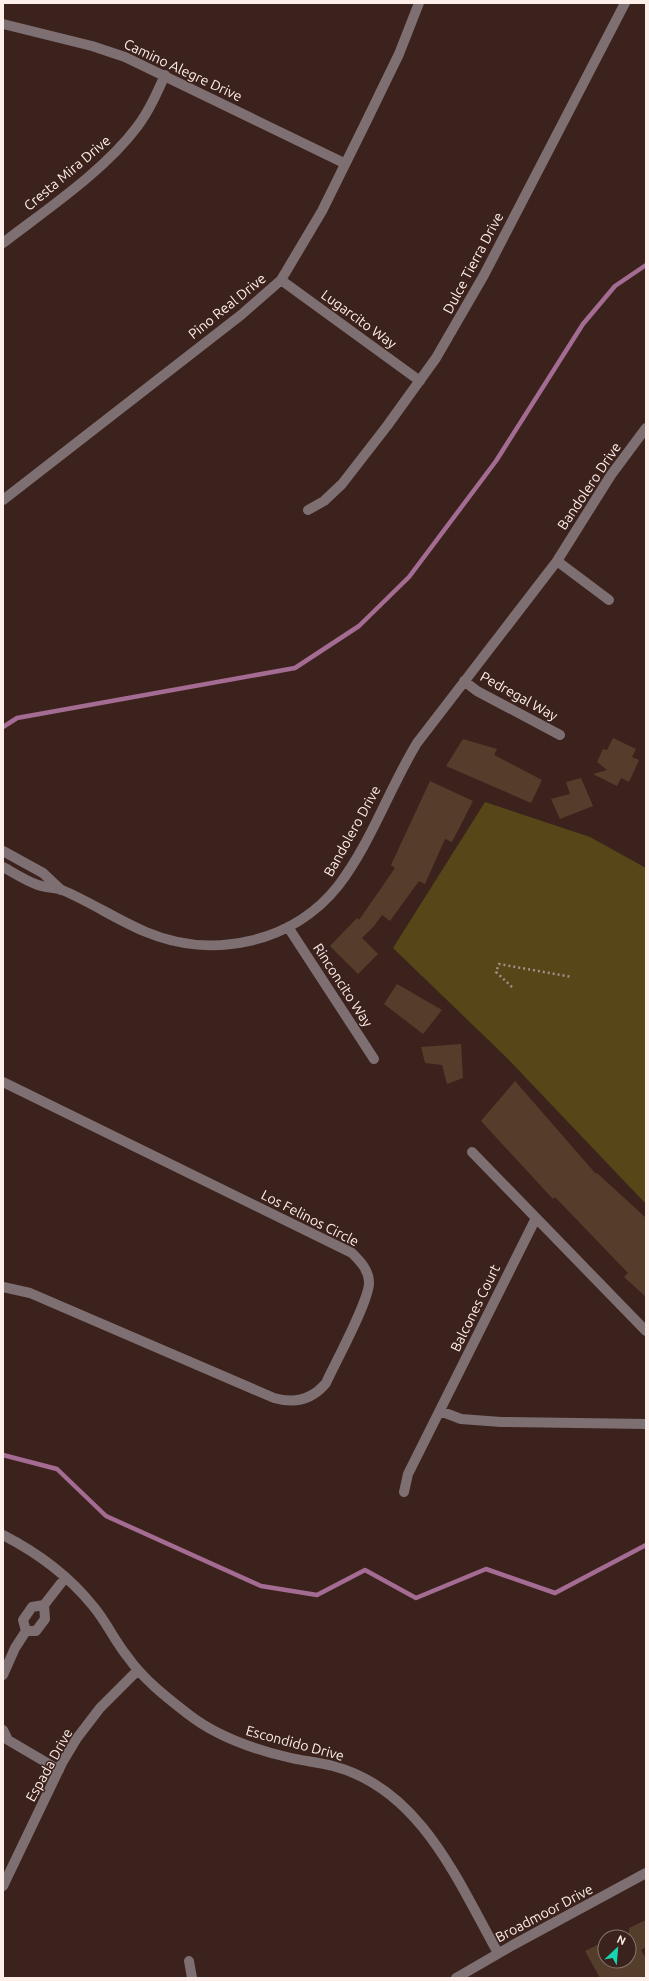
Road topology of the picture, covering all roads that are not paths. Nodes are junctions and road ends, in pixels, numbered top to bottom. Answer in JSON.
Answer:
{"nodes":[{"id":1,"x":419,"y":3,"type":"edge"},
{"id":2,"x":626,"y":3,"type":"edge"},
{"id":3,"x":3,"y":24,"type":"edge"},
{"id":4,"x":165,"y":75,"type":"junction"},
{"id":5,"x":344,"y":163,"type":"junction"},
{"id":6,"x":3,"y":243,"type":"edge"},
{"id":7,"x":281,"y":280,"type":"junction"},
{"id":8,"x":420,"y":381,"type":"junction"},
{"id":9,"x":646,"y":428,"type":"edge"},
{"id":10,"x":3,"y":500,"type":"edge"},
{"id":11,"x":308,"y":510,"type":"dead end"},
{"id":12,"x":557,"y":561,"type":"junction"},
{"id":13,"x":609,"y":600,"type":"dead end"},
{"id":14,"x":464,"y":681,"type":"junction"},
{"id":15,"x":560,"y":735,"type":"dead end"},
{"id":16,"x":3,"y":851,"type":"edge"},
{"id":17,"x":3,"y":867,"type":"edge"},
{"id":18,"x":61,"y":890,"type":"junction"},
{"id":19,"x":288,"y":927,"type":"junction"},
{"id":20,"x":374,"y":1059,"type":"dead end"},
{"id":21,"x":3,"y":1082,"type":"edge"},
{"id":22,"x":472,"y":1152,"type":"dead end"},
{"id":23,"x":536,"y":1218,"type":"junction"},
{"id":24,"x":3,"y":1287,"type":"edge"},
{"id":25,"x":646,"y":1331,"type":"edge"},
{"id":26,"x":440,"y":1411,"type":"junction"},
{"id":27,"x":646,"y":1424,"type":"edge"},
{"id":28,"x":404,"y":1492,"type":"dead end"},
{"id":29,"x":3,"y":1535,"type":"edge"},
{"id":30,"x":65,"y":1578,"type":"junction"},
{"id":31,"x":44,"y":1605,"type":"junction"},
{"id":32,"x":26,"y":1631,"type":"junction"},
{"id":33,"x":138,"y":1670,"type":"junction"},
{"id":34,"x":3,"y":1675,"type":"edge"},
{"id":35,"x":3,"y":1730,"type":"edge"},
{"id":36,"x":59,"y":1770,"type":"junction"},
{"id":37,"x":646,"y":1873,"type":"edge"},
{"id":38,"x":3,"y":1886,"type":"edge"},
{"id":39,"x":498,"y":1953,"type":"junction"},
{"id":40,"x":189,"y":1961,"type":"dead end"},
{"id":41,"x":192,"y":1978,"type":"edge"},
{"id":42,"x":456,"y":1978,"type":"edge"}],
"edges":[{"from":1,"to":5,"type":"street","name":"Pino Real Drive"},
{"from":2,"to":8,"type":"street","name":"Dulce Tierra Drive"},
{"from":3,"to":4,"type":"street","name":"Camino Alegre Drive"},
{"from":4,"to":5,"type":"street","name":"Camino Alegre Drive"},
{"from":4,"to":6,"type":"street","name":"Cresta Mira Drive"},
{"from":5,"to":7,"type":"street","name":"Pino Real Drive"},
{"from":7,"to":8,"type":"street","name":"Lugarcito Way"},
{"from":7,"to":10,"type":"street","name":"Pino Real Drive"},
{"from":8,"to":11,"type":"street","name":"Dulce Tierra Drive"},
{"from":9,"to":12,"type":"street","name":"Bandolero Drive"},
{"from":12,"to":13,"type":"street"},
{"from":12,"to":14,"type":"street","name":"Bandolero Drive"},
{"from":14,"to":15,"type":"street","name":"Pedregal Way"},
{"from":14,"to":19,"type":"street","name":"Bandolero Drive"},
{"from":16,"to":18,"type":"street","name":"Bandolero Drive"},
{"from":17,"to":18,"type":"street","name":"Bandolero Drive"},
{"from":18,"to":19,"type":"street","name":"Bandolero Drive"},
{"from":19,"to":20,"type":"street","name":"Rinconcito Way"},
{"from":21,"to":24,"type":"street","name":"Los Felinos Circle"},
{"from":22,"to":23,"type":"street"},
{"from":23,"to":25,"type":"street"},
{"from":23,"to":26,"type":"street","name":"Balcones Court"},
{"from":26,"to":27,"type":"street"},
{"from":26,"to":28,"type":"street","name":"Balcones Court"},
{"from":29,"to":30,"type":"street","name":"Escondido Drive"},
{"from":30,"to":31,"type":"street"},
{"from":30,"to":33,"type":"street","name":"Escondido Drive"},
{"from":31,"to":32,"type":"street"},
{"from":31,"to":32,"type":"street"},
{"from":32,"to":34,"type":"street"},
{"from":33,"to":36,"type":"street","name":"Espada Drive"},
{"from":33,"to":39,"type":"street","name":"Escondido Drive"},
{"from":35,"to":36,"type":"street"},
{"from":36,"to":38,"type":"street","name":"Espada Drive"},
{"from":37,"to":39,"type":"street","name":"Broadmoor Drive"},
{"from":39,"to":42,"type":"street","name":"Broadmoor Drive"},
{"from":40,"to":41,"type":"street"}]}
